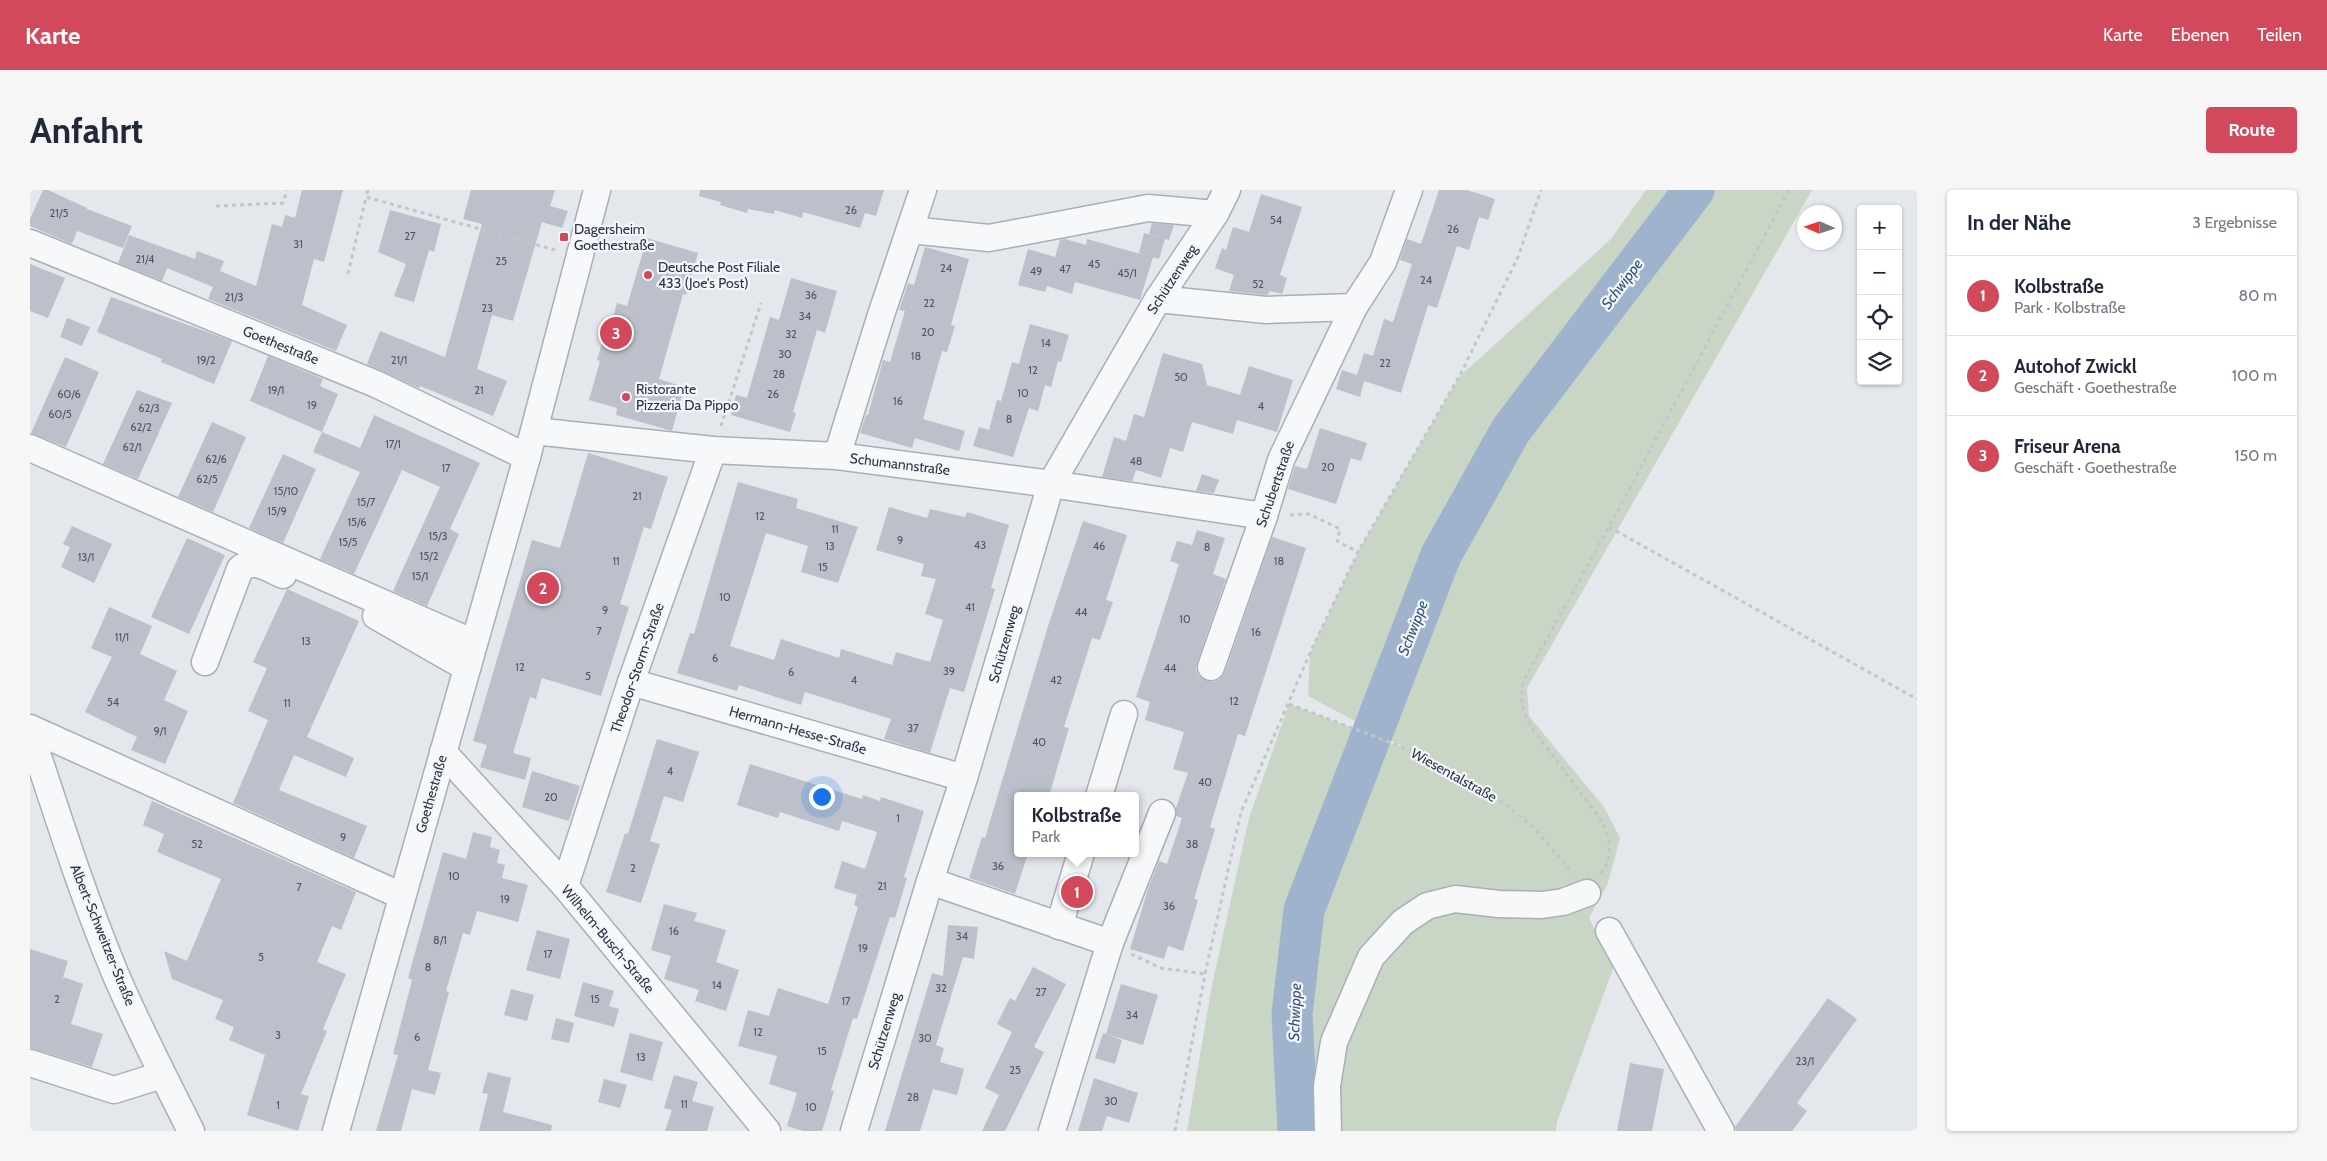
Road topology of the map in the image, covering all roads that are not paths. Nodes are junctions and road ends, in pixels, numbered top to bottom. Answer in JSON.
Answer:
{"nodes":[{"id":1,"x":596,"y":190,"type":"edge"},
{"id":2,"x":923,"y":190,"type":"edge"},
{"id":3,"x":1227,"y":190,"type":"edge"},
{"id":4,"x":1409,"y":190,"type":"edge"},
{"id":5,"x":1215,"y":214,"type":"junction"},
{"id":6,"x":910,"y":230,"type":"junction"},
{"id":7,"x":30,"y":243,"type":"edge"},
{"id":8,"x":1158,"y":299,"type":"junction"},
{"id":9,"x":1354,"y":307,"type":"junction"},
{"id":10,"x":534,"y":431,"type":"junction"},
{"id":11,"x":30,"y":448,"type":"edge"},
{"id":12,"x":713,"y":450,"type":"junction"},
{"id":13,"x":837,"y":456,"type":"junction"},
{"id":14,"x":527,"y":457,"type":"junction"},
{"id":15,"x":1051,"y":484,"type":"junction"},
{"id":16,"x":1264,"y":516,"type":"junction"},
{"id":17,"x":474,"y":643,"type":"junction"},
{"id":18,"x":205,"y":662,"type":"dead end"},
{"id":19,"x":1211,"y":667,"type":"dead end"},
{"id":20,"x":467,"y":668,"type":"junction"},
{"id":21,"x":631,"y":682,"type":"junction"},
{"id":22,"x":1124,"y":714,"type":"dead end"},
{"id":23,"x":30,"y":730,"type":"edge"},
{"id":24,"x":443,"y":752,"type":"junction"},
{"id":25,"x":964,"y":778,"type":"junction"},
{"id":26,"x":1100,"y":792,"type":"edge"},
{"id":27,"x":1162,"y":814,"type":"dead end"},
{"id":28,"x":1080,"y":857,"type":"edge"},
{"id":29,"x":930,"y":881,"type":"junction"},
{"id":30,"x":565,"y":886,"type":"junction"},
{"id":31,"x":1587,"y":892,"type":"road end"},
{"id":32,"x":402,"y":896,"type":"junction"},
{"id":33,"x":1059,"y":926,"type":"junction"},
{"id":34,"x":1609,"y":932,"type":"dead end"},
{"id":35,"x":1110,"y":943,"type":"junction"},
{"id":36,"x":30,"y":1063,"type":"edge"},
{"id":37,"x":162,"y":1074,"type":"junction"},
{"id":38,"x":191,"y":1131,"type":"edge"},
{"id":39,"x":336,"y":1131,"type":"edge"},
{"id":40,"x":767,"y":1131,"type":"edge"},
{"id":41,"x":854,"y":1131,"type":"edge"},
{"id":42,"x":1052,"y":1131,"type":"edge"},
{"id":43,"x":1328,"y":1131,"type":"edge"},
{"id":44,"x":1721,"y":1131,"type":"edge"}],
"edges":[{"from":1,"to":10,"type":"street","name":"Goethestraße"},
{"from":2,"to":6,"type":"street"},
{"from":3,"to":5,"type":"street","name":"Schützenweg"},
{"from":4,"to":9,"type":"street","name":"Schubertstraße"},
{"from":5,"to":6,"type":"street"},
{"from":5,"to":8,"type":"street","name":"Schützenweg"},
{"from":6,"to":13,"type":"street"},
{"from":7,"to":14,"type":"street","name":"Goethestraße"},
{"from":8,"to":9,"type":"street"},
{"from":8,"to":15,"type":"street","name":"Schützenweg"},
{"from":9,"to":16,"type":"street","name":"Schubertstraße"},
{"from":10,"to":12,"type":"street","name":"Schumannstraße"},
{"from":10,"to":14,"type":"street","name":"Goethestraße"},
{"from":11,"to":17,"type":"street"},
{"from":12,"to":13,"type":"street","name":"Schumannstraße"},
{"from":12,"to":21,"type":"street","name":"Theodor-Storm-Straße"},
{"from":13,"to":15,"type":"street","name":"Schumannstraße"},
{"from":14,"to":17,"type":"street","name":"Goethestraße"},
{"from":15,"to":16,"type":"street","name":"Schumannstraße"},
{"from":15,"to":25,"type":"street","name":"Schützenweg"},
{"from":16,"to":19,"type":"street","name":"Schubertstraße"},
{"from":17,"to":20,"type":"street","name":"Goethestraße"},
{"from":18,"to":20,"type":"street"},
{"from":20,"to":24,"type":"street","name":"Goethestraße"},
{"from":21,"to":25,"type":"street","name":"Hermann-Hesse-Straße"},
{"from":21,"to":30,"type":"street","name":"Theodor-Storm-Straße"},
{"from":22,"to":26,"type":"street"},
{"from":23,"to":32,"type":"street"},
{"from":23,"to":37,"type":"street","name":"Albert-Schweitzer-Straße"},
{"from":24,"to":30,"type":"street","name":"Wilhelm-Busch-Straße"},
{"from":24,"to":32,"type":"street","name":"Goethestraße"},
{"from":25,"to":29,"type":"street","name":"Schützenweg"},
{"from":27,"to":35,"type":"street"},
{"from":28,"to":33,"type":"street"},
{"from":29,"to":33,"type":"street"},
{"from":29,"to":41,"type":"street","name":"Schützenweg"},
{"from":30,"to":40,"type":"street","name":"Wilhelm-Busch-Straße"},
{"from":31,"to":43,"type":"street"},
{"from":32,"to":39,"type":"street","name":"Goethestraße"},
{"from":33,"to":35,"type":"street"},
{"from":34,"to":44,"type":"street"},
{"from":35,"to":42,"type":"street"},
{"from":36,"to":37,"type":"street"},
{"from":37,"to":38,"type":"street","name":"Albert-Schweitzer-Straße"}]}
